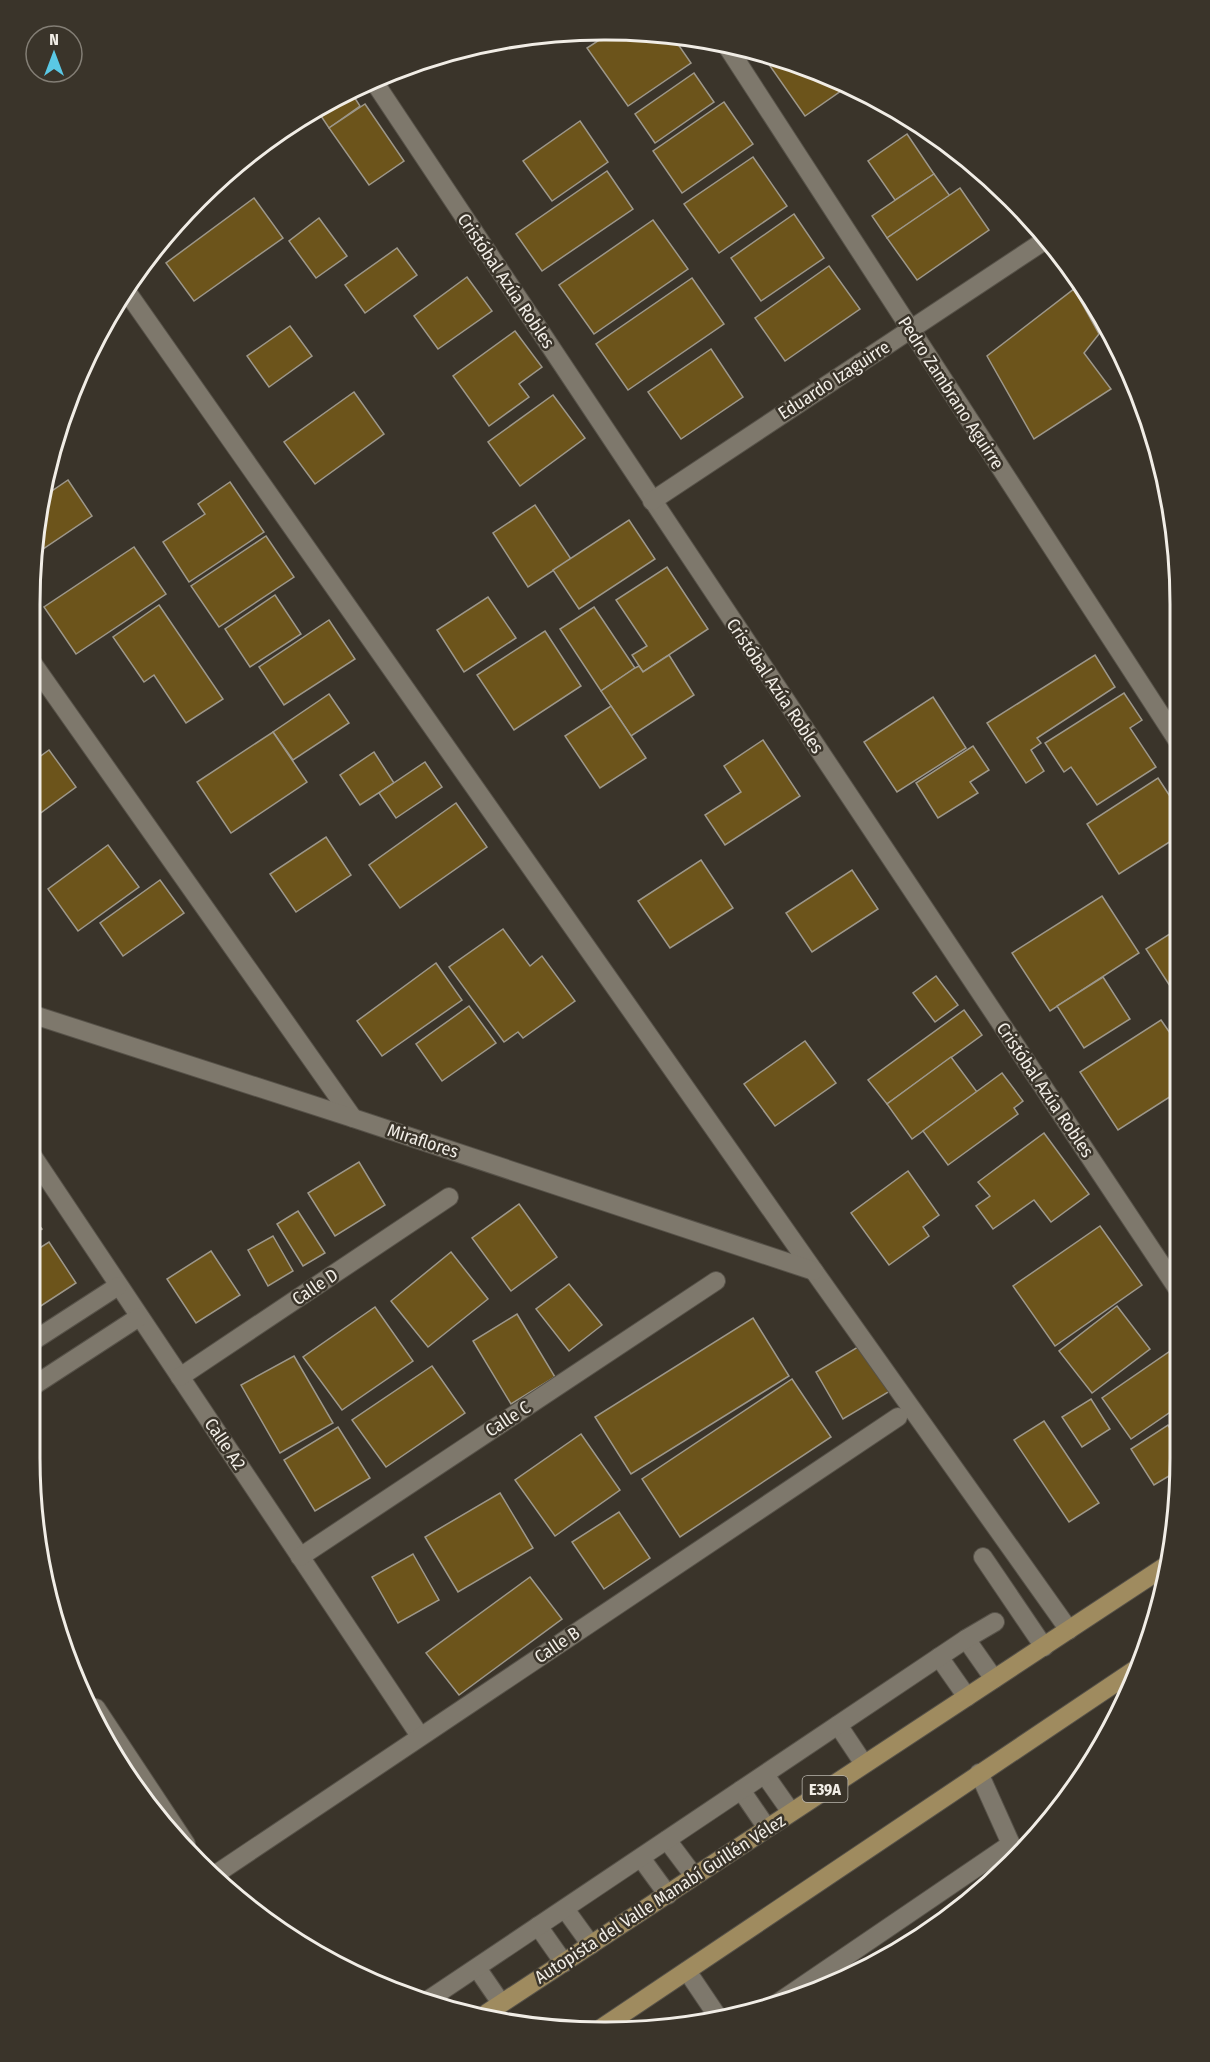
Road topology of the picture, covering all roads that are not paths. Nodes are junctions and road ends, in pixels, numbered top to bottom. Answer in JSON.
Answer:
{"nodes":[{"id":1,"x":733,"y":56,"type":"edge"},
{"id":2,"x":378,"y":88,"type":"edge"},
{"id":3,"x":1039,"y":244,"type":"edge"},
{"id":4,"x":131,"y":298,"type":"edge"},
{"id":5,"x":910,"y":330,"type":"junction"},
{"id":6,"x":652,"y":501,"type":"junction"},
{"id":7,"x":40,"y":674,"type":"edge"},
{"id":8,"x":1170,"y":729,"type":"edge"},
{"id":9,"x":40,"y":1017,"type":"edge"},
{"id":10,"x":353,"y":1118,"type":"junction"},
{"id":11,"x":40,"y":1167,"type":"edge"},
{"id":12,"x":449,"y":1197,"type":"dead end"},
{"id":13,"x":814,"y":1271,"type":"junction"},
{"id":14,"x":1170,"y":1278,"type":"edge"},
{"id":15,"x":716,"y":1281,"type":"dead end"},
{"id":16,"x":118,"y":1286,"type":"junction"},
{"id":17,"x":139,"y":1317,"type":"junction"},
{"id":18,"x":40,"y":1337,"type":"edge"},
{"id":19,"x":180,"y":1377,"type":"junction"},
{"id":20,"x":40,"y":1381,"type":"edge"},
{"id":21,"x":898,"y":1417,"type":"dead end"},
{"id":22,"x":300,"y":1557,"type":"junction"},
{"id":23,"x":983,"y":1557,"type":"dead end"},
{"id":24,"x":1158,"y":1571,"type":"edge"},
{"id":25,"x":995,"y":1622,"type":"dead end"},
{"id":26,"x":1069,"y":1630,"type":"junction"},
{"id":27,"x":966,"y":1639,"type":"junction"},
{"id":28,"x":1044,"y":1647,"type":"junction"},
{"id":29,"x":939,"y":1657,"type":"junction"},
{"id":30,"x":1126,"y":1676,"type":"edge"},
{"id":31,"x":994,"y":1679,"type":"junction"},
{"id":32,"x":966,"y":1696,"type":"junction"},
{"id":33,"x":838,"y":1725,"type":"junction"},
{"id":34,"x":114,"y":1735,"type":"edge"},
{"id":35,"x":420,"y":1737,"type":"junction"},
{"id":36,"x":864,"y":1764,"type":"junction"},
{"id":37,"x":979,"y":1773,"type":"junction"},
{"id":38,"x":765,"y":1775,"type":"junction"},
{"id":39,"x":741,"y":1790,"type":"junction"},
{"id":40,"x":159,"y":1804,"type":"edge"},
{"id":41,"x":791,"y":1812,"type":"junction"},
{"id":42,"x":767,"y":1828,"type":"junction"},
{"id":43,"x":667,"y":1840,"type":"junction"},
{"id":44,"x":642,"y":1858,"type":"junction"},
{"id":45,"x":221,"y":1870,"type":"edge"},
{"id":46,"x":694,"y":1876,"type":"junction"},
{"id":47,"x":668,"y":1894,"type":"junction"},
{"id":48,"x":565,"y":1909,"type":"junction"},
{"id":49,"x":538,"y":1926,"type":"junction"},
{"id":50,"x":591,"y":1945,"type":"junction"},
{"id":51,"x":564,"y":1963,"type":"junction"},
{"id":52,"x":477,"y":1968,"type":"junction"},
{"id":53,"x":687,"y":1971,"type":"junction"},
{"id":54,"x":803,"y":1986,"type":"edge"},
{"id":55,"x":435,"y":1995,"type":"edge"},
{"id":56,"x":494,"y":2008,"type":"edge"},
{"id":57,"x":714,"y":2011,"type":"edge"},
{"id":58,"x":611,"y":2022,"type":"edge"}],
"edges":[{"from":1,"to":5,"type":"street","name":"Pedro Zambrano Aguirre"},
{"from":2,"to":6,"type":"street","name":"Cristóbal Azúa Robles"},
{"from":3,"to":5,"type":"street","name":"Eduardo Izaguirre"},
{"from":4,"to":13,"type":"street"},
{"from":5,"to":6,"type":"street","name":"Eduardo Izaguirre"},
{"from":5,"to":8,"type":"street","name":"Pedro Zambrano Aguirre"},
{"from":6,"to":14,"type":"street","name":"Cristóbal Azúa Robles"},
{"from":7,"to":10,"type":"street"},
{"from":9,"to":10,"type":"street","name":"Miraflores"},
{"from":10,"to":13,"type":"street","name":"Miraflores"},
{"from":11,"to":16,"type":"street","name":"Calle A2"},
{"from":12,"to":19,"type":"street","name":"Calle D"},
{"from":13,"to":26,"type":"street"},
{"from":15,"to":22,"type":"street","name":"Calle C"},
{"from":16,"to":17,"type":"street","name":"Calle A2"},
{"from":16,"to":18,"type":"street"},
{"from":17,"to":19,"type":"street","name":"Calle A2"},
{"from":17,"to":20,"type":"street"},
{"from":19,"to":22,"type":"street","name":"Calle A2"},
{"from":21,"to":35,"type":"street","name":"Calle B"},
{"from":22,"to":35,"type":"street","name":"Calle A2"},
{"from":23,"to":28,"type":"street"},
{"from":24,"to":26,"type":"main road","name":"Autopista del Valle Manabí Guillén Vélez","number":"E39A"},
{"from":25,"to":27,"type":"street"},
{"from":26,"to":28,"type":"main road","name":"Autopista del Valle Manabí Guillén Vélez","number":"E39A"},
{"from":27,"to":29,"type":"street"},
{"from":27,"to":31,"type":"street"},
{"from":28,"to":31,"type":"main road","name":"Autopista del Valle Manabí Guillén Vélez","number":"E39A"},
{"from":29,"to":32,"type":"street"},
{"from":29,"to":33,"type":"street"},
{"from":30,"to":37,"type":"main road"},
{"from":31,"to":32,"type":"main road","name":"Autopista del Valle Manabí Guillén Vélez","number":"E39A"},
{"from":32,"to":36,"type":"main road","name":"Autopista del Valle Manabí Guillén Vélez","number":"E39A"},
{"from":33,"to":36,"type":"street"},
{"from":33,"to":38,"type":"street"},
{"from":34,"to":40,"type":"street"},
{"from":35,"to":45,"type":"street","name":"Calle B"},
{"from":36,"to":41,"type":"main road","name":"Autopista del Valle Manabí Guillén Vélez","number":"E39A"},
{"from":37,"to":53,"type":"main road"},
{"from":37,"to":54,"type":"street"},
{"from":38,"to":39,"type":"street"},
{"from":38,"to":41,"type":"street"},
{"from":39,"to":42,"type":"street"},
{"from":39,"to":43,"type":"street"},
{"from":41,"to":42,"type":"main road","name":"Autopista del Valle Manabí Guillén Vélez","number":"E39A"},
{"from":42,"to":46,"type":"main road","name":"Autopista del Valle Manabí Guillén Vélez","number":"E39A"},
{"from":43,"to":44,"type":"street"},
{"from":43,"to":46,"type":"street"},
{"from":44,"to":47,"type":"street"},
{"from":44,"to":48,"type":"street"},
{"from":46,"to":47,"type":"main road","name":"Autopista del Valle Manabí Guillén Vélez","number":"E39A"},
{"from":47,"to":50,"type":"main road","name":"Autopista del Valle Manabí Guillén Vélez","number":"E39A"},
{"from":48,"to":49,"type":"street"},
{"from":48,"to":50,"type":"street"},
{"from":49,"to":51,"type":"street"},
{"from":49,"to":52,"type":"street"},
{"from":50,"to":51,"type":"main road","name":"Autopista del Valle Manabí Guillén Vélez","number":"E39A"},
{"from":51,"to":56,"type":"main road","name":"Autopista del Valle Manabí Guillén Vélez","number":"E39A"},
{"from":52,"to":55,"type":"street"},
{"from":52,"to":56,"type":"street"},
{"from":53,"to":57,"type":"street"},
{"from":53,"to":58,"type":"main road"}]}
